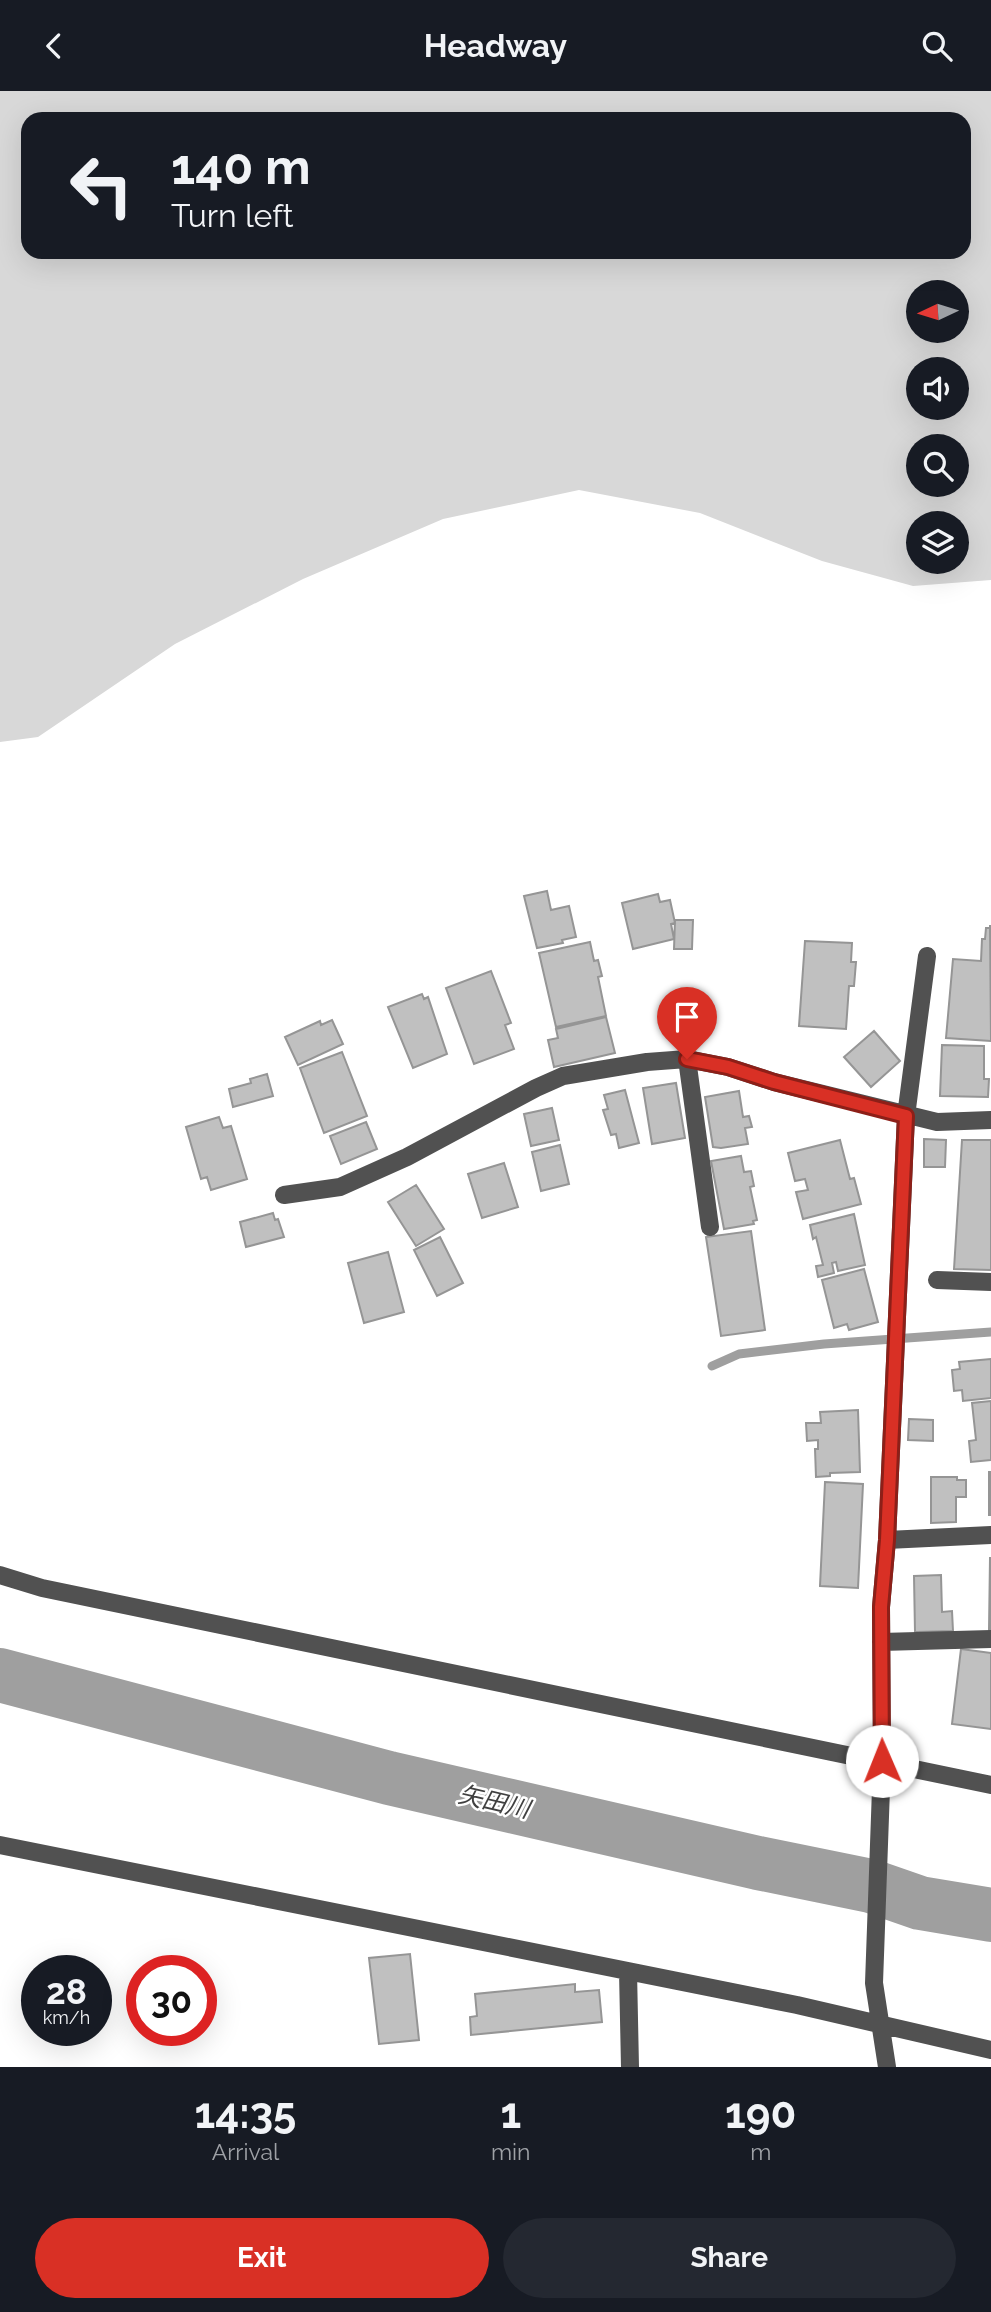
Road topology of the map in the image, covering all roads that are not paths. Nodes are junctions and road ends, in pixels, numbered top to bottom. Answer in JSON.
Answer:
{"nodes":[{"id":1,"x":927,"y":956,"type":"dead end"},
{"id":2,"x":687,"y":1059,"type":"junction"},
{"id":3,"x":906,"y":1116,"type":"junction"},
{"id":4,"x":991,"y":1120,"type":"edge"},
{"id":5,"x":284,"y":1195,"type":"dead end"},
{"id":6,"x":710,"y":1227,"type":"dead end"},
{"id":7,"x":937,"y":1280,"type":"dead end"},
{"id":8,"x":991,"y":1282,"type":"edge"},
{"id":9,"x":991,"y":1535,"type":"edge"},
{"id":10,"x":887,"y":1540,"type":"junction"},
{"id":11,"x":0,"y":1575,"type":"edge"},
{"id":12,"x":991,"y":1639,"type":"edge"},
{"id":13,"x":881,"y":1642,"type":"junction"},
{"id":14,"x":882,"y":1761,"type":"junction"},
{"id":15,"x":991,"y":1785,"type":"edge"},
{"id":16,"x":0,"y":1845,"type":"edge"},
{"id":17,"x":628,"y":1971,"type":"junction"},
{"id":18,"x":882,"y":2025,"type":"junction"},
{"id":19,"x":991,"y":2050,"type":"edge"},
{"id":20,"x":630,"y":2067,"type":"edge"},
{"id":21,"x":887,"y":2067,"type":"edge"}],
"edges":[{"from":1,"to":3,"type":"street"},
{"from":2,"to":3,"type":"street"},
{"from":2,"to":5,"type":"street"},
{"from":2,"to":6,"type":"street"},
{"from":3,"to":4,"type":"street"},
{"from":3,"to":10,"type":"street"},
{"from":7,"to":8,"type":"street"},
{"from":9,"to":10,"type":"street"},
{"from":10,"to":13,"type":"street"},
{"from":11,"to":14,"type":"street"},
{"from":12,"to":13,"type":"street"},
{"from":13,"to":14,"type":"street"},
{"from":14,"to":15,"type":"street"},
{"from":14,"to":18,"type":"street"},
{"from":16,"to":17,"type":"street"},
{"from":17,"to":18,"type":"street"},
{"from":17,"to":20,"type":"street"},
{"from":18,"to":19,"type":"street"},
{"from":18,"to":21,"type":"street"}]}
